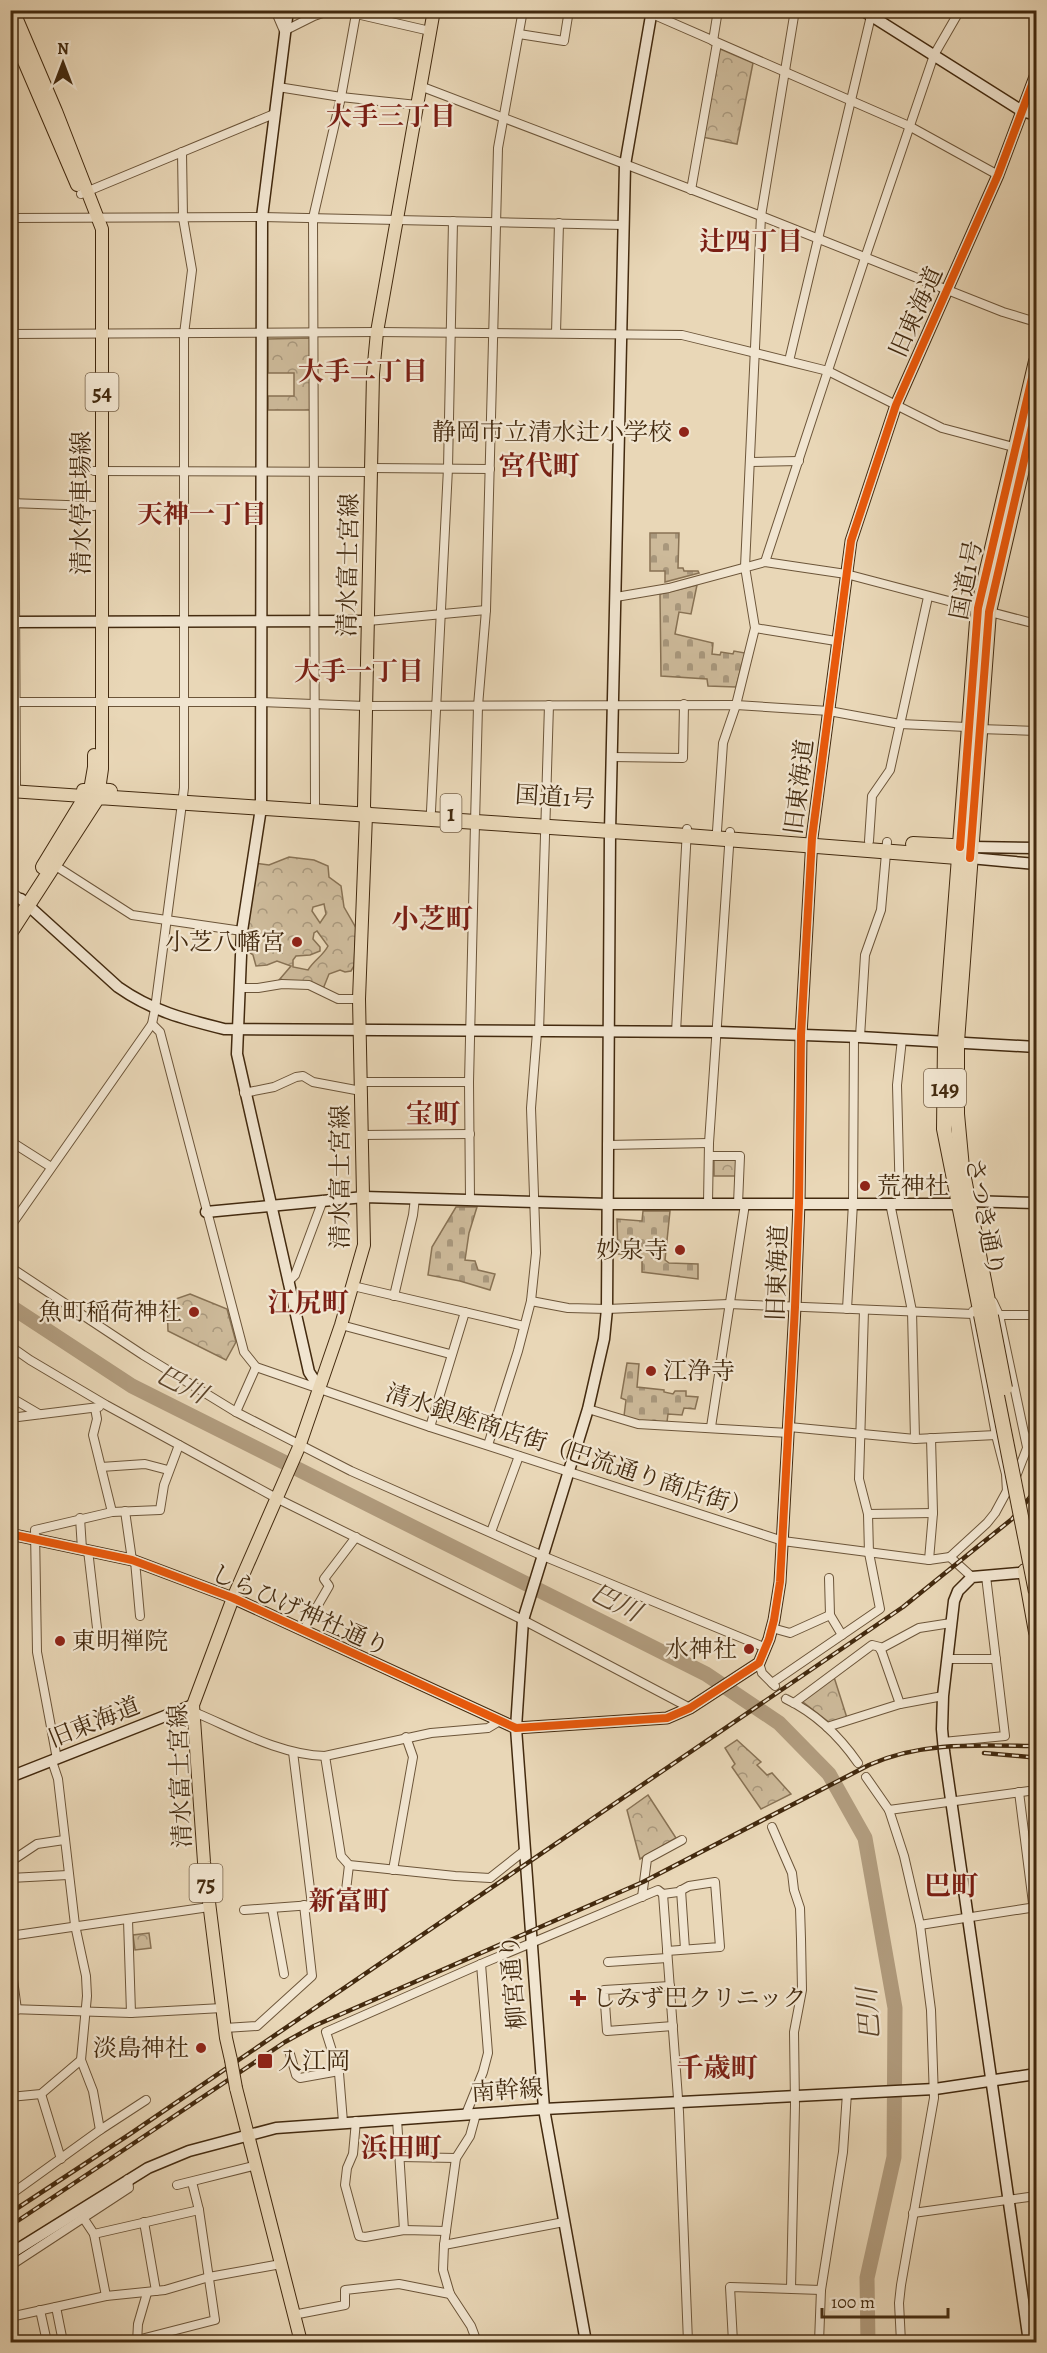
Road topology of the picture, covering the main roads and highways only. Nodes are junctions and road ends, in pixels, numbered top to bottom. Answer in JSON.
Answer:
{"nodes":[{"id":1,"x":13,"y":10,"type":"edge"},
{"id":2,"x":434,"y":10,"type":"edge"},
{"id":3,"x":12,"y":36,"type":"edge"},
{"id":4,"x":84,"y":192,"type":"junction"},
{"id":5,"x":1036,"y":361,"type":"edge"},
{"id":6,"x":1036,"y":409,"type":"edge"},
{"id":7,"x":1022,"y":449,"type":"junction"},
{"id":8,"x":98,"y":471,"type":"junction"},
{"id":9,"x":98,"y":622,"type":"junction"},
{"id":10,"x":12,"y":787,"type":"edge"},
{"id":11,"x":94,"y":793,"type":"junction"},
{"id":12,"x":261,"y":805,"type":"junction"},
{"id":13,"x":365,"y":811,"type":"junction"},
{"id":14,"x":475,"y":819,"type":"junction"},
{"id":15,"x":812,"y":842,"type":"junction"},
{"id":16,"x":886,"y":847,"type":"junction"},
{"id":17,"x":965,"y":852,"type":"junction"},
{"id":18,"x":20,"y":898,"type":"edge"},
{"id":19,"x":10,"y":915,"type":"edge"},
{"id":20,"x":10,"y":933,"type":"edge"},
{"id":21,"x":986,"y":1315,"type":"junction"},
{"id":22,"x":1036,"y":1546,"type":"edge"},
{"id":23,"x":1031,"y":1572,"type":"edge"},
{"id":24,"x":1036,"y":1592,"type":"edge"},
{"id":25,"x":1036,"y":1632,"type":"edge"},
{"id":26,"x":300,"y":2341,"type":"edge"}],
"edges":[{"from":1,"to":4,"type":"main road","name":"清水停車場線","number":"54"},
{"from":2,"to":13,"type":"main road","name":"清水富士宮線","number":"75"},
{"from":3,"to":4,"type":"main road","name":"清水停車場線","number":"54"},
{"from":4,"to":8,"type":"main road","name":"清水停車場線","number":"54"},
{"from":5,"to":7,"type":"highway","name":"国道1号"},
{"from":6,"to":7,"type":"highway","name":"国道1号"},
{"from":7,"to":17,"type":"highway","name":"国道1号"},
{"from":8,"to":9,"type":"main road","name":"清水停車場線","number":"54"},
{"from":8,"to":9,"type":"main road","name":"清水停車場線","number":"54"},
{"from":9,"to":11,"type":"main road","name":"清水停車場線","number":"54"},
{"from":10,"to":11,"type":"main road"},
{"from":11,"to":12,"type":"highway","name":"国道1号","number":"1"},
{"from":11,"to":18,"type":"highway"},
{"from":12,"to":13,"type":"highway","name":"国道1号","number":"1"},
{"from":12,"to":13,"type":"highway","name":"国道1号","number":"1"},
{"from":13,"to":14,"type":"highway","name":"国道1号","number":"1"},
{"from":13,"to":14,"type":"highway","name":"国道1号","number":"1"},
{"from":13,"to":26,"type":"main road","name":"清水富士宮線","number":"75","bridge":true},
{"from":14,"to":15,"type":"highway","name":"国道1号","number":"1"},
{"from":15,"to":16,"type":"highway","name":"国道1号","number":"1"},
{"from":15,"to":16,"type":"highway","name":"国道1号","number":"1"},
{"from":16,"to":17,"type":"highway","name":"国道1号","number":"1"},
{"from":17,"to":21,"type":"highway","name":"さつき通り","number":"149"},
{"from":18,"to":19,"type":"highway"},
{"from":18,"to":20,"type":"highway"},
{"from":21,"to":22,"type":"highway","name":"さつき通り","number":"149","bridge":true},
{"from":21,"to":24,"type":"highway","name":"さつき通り","number":"149","bridge":true},
{"from":23,"to":25,"type":"highway"}]}
